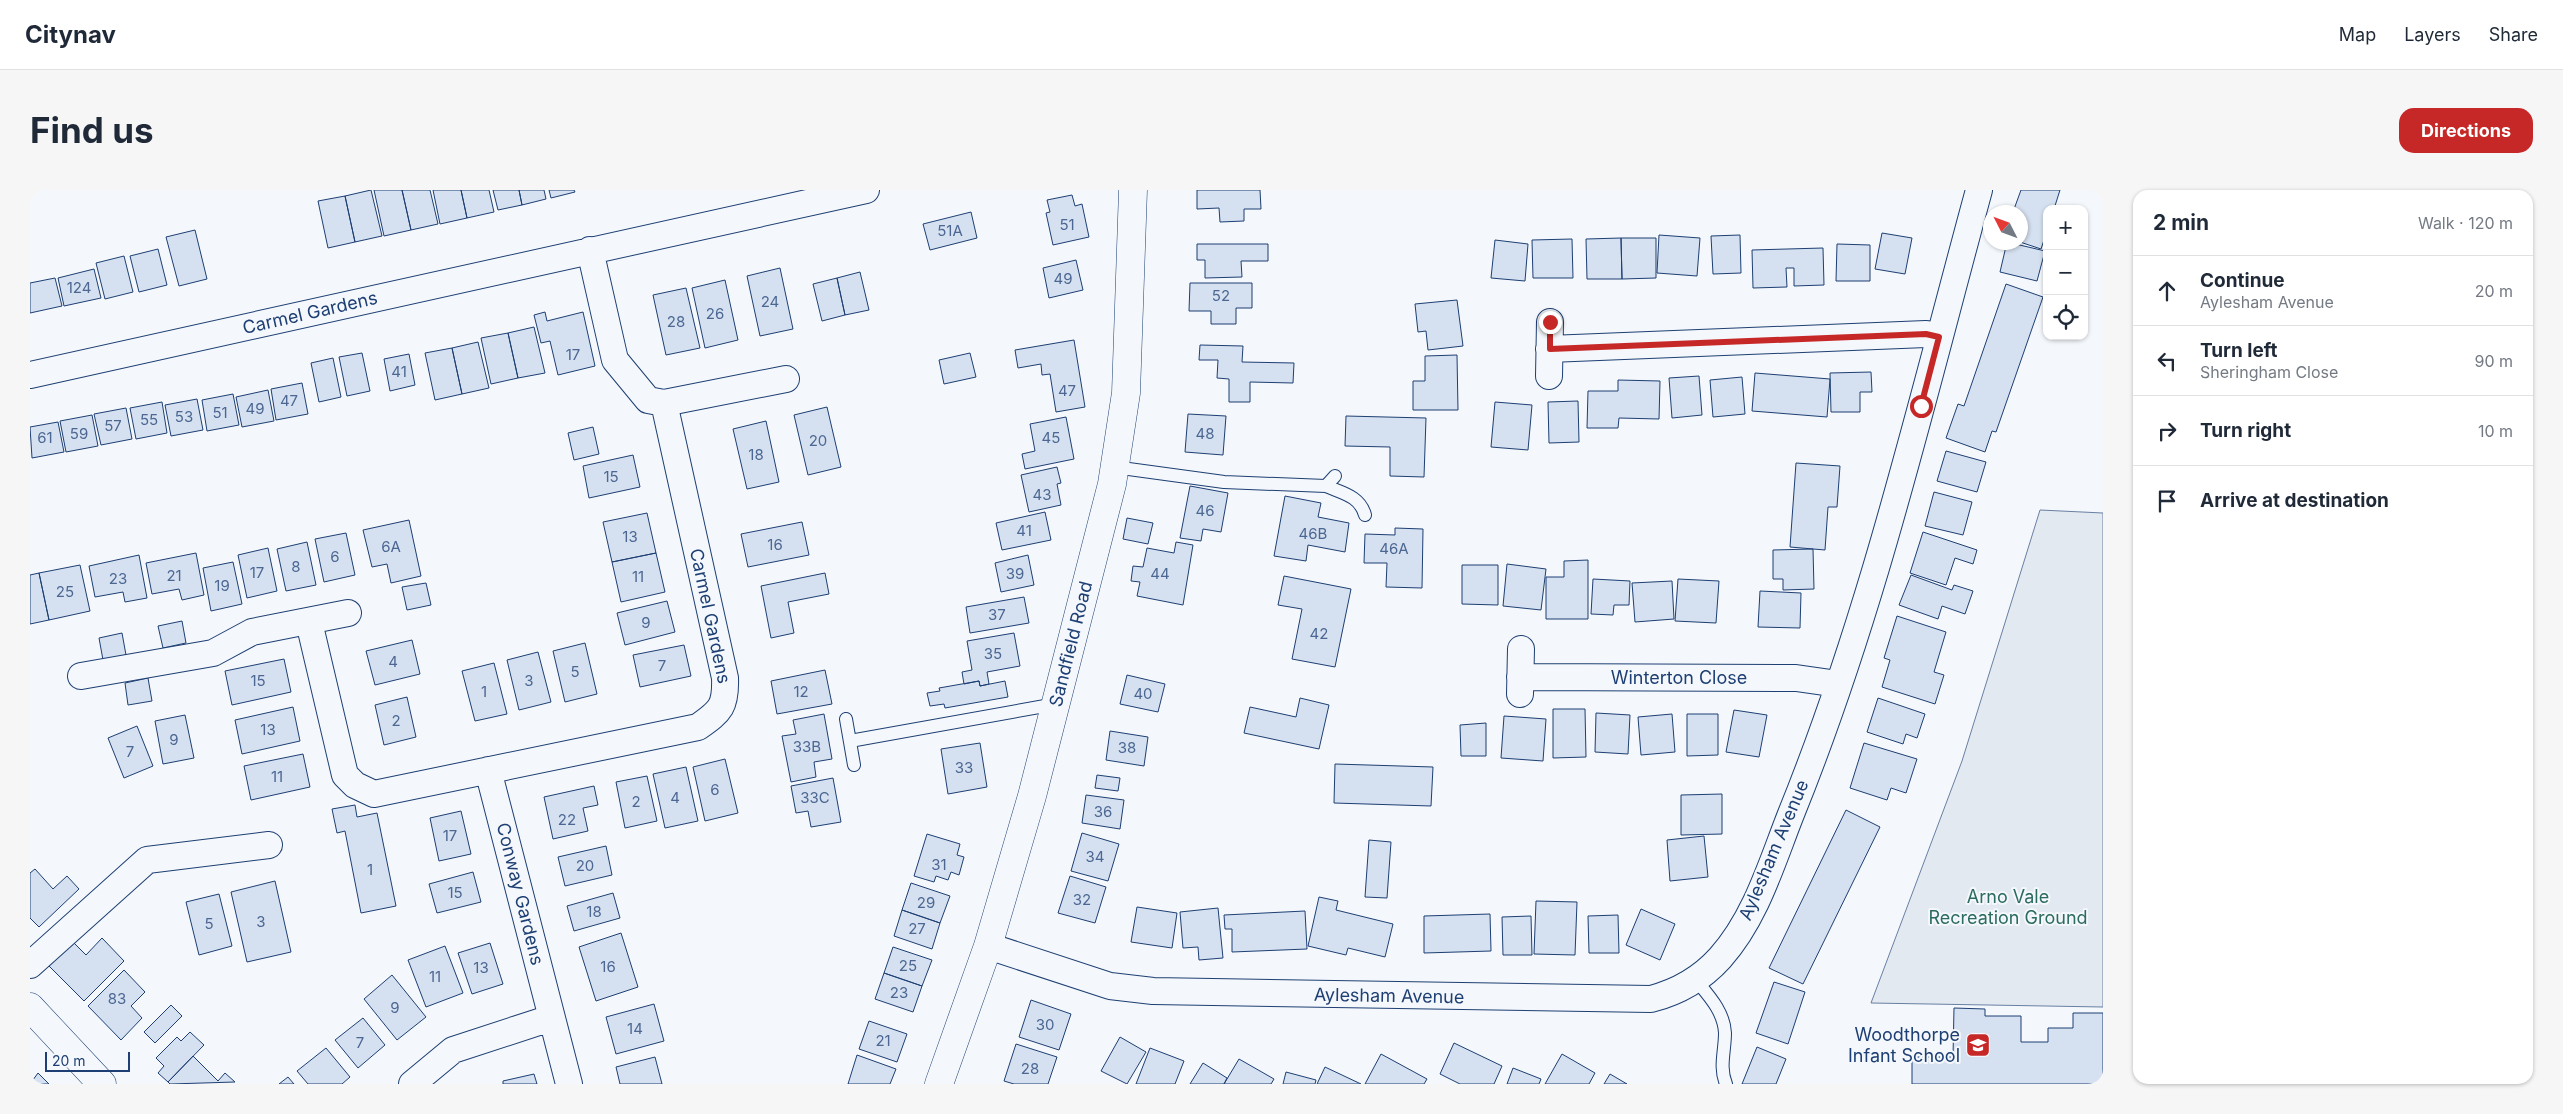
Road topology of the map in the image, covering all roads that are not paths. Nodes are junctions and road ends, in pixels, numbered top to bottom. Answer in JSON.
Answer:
{"nodes":[{"id":1,"x":866,"y":190,"type":"edge"},
{"id":2,"x":1133,"y":190,"type":"edge"},
{"id":3,"x":1979,"y":190,"type":"edge"},
{"id":4,"x":590,"y":250,"type":"junction"},
{"id":5,"x":1550,"y":322,"type":"dead end"},
{"id":6,"x":1939,"y":337,"type":"junction"},
{"id":7,"x":1550,"y":349,"type":"junction"},
{"id":8,"x":30,"y":375,"type":"edge"},
{"id":9,"x":1549,"y":376,"type":"dead end"},
{"id":10,"x":786,"y":379,"type":"dead end"},
{"id":11,"x":664,"y":402,"type":"junction"},
{"id":12,"x":1114,"y":466,"type":"junction"},
{"id":13,"x":1335,"y":476,"type":"dead end"},
{"id":14,"x":1326,"y":486,"type":"junction"},
{"id":15,"x":1365,"y":515,"type":"dead end"},
{"id":16,"x":348,"y":613,"type":"dead end"},
{"id":17,"x":309,"y":622,"type":"junction"},
{"id":18,"x":1521,"y":650,"type":"dead end"},
{"id":19,"x":81,"y":676,"type":"dead end"},
{"id":20,"x":1838,"y":684,"type":"junction"},
{"id":21,"x":1056,"y":704,"type":"junction"},
{"id":22,"x":846,"y":719,"type":"dead end"},
{"id":23,"x":850,"y":741,"type":"junction"},
{"id":24,"x":854,"y":765,"type":"dead end"},
{"id":25,"x":488,"y":770,"type":"junction"},
{"id":26,"x":269,"y":845,"type":"dead end"},
{"id":27,"x":988,"y":946,"type":"junction"},
{"id":28,"x":30,"y":965,"type":"edge"},
{"id":29,"x":1695,"y":979,"type":"junction"},
{"id":30,"x":30,"y":1007,"type":"edge"},
{"id":31,"x":551,"y":1018,"type":"junction"},
{"id":32,"x":102,"y":1084,"type":"edge"},
{"id":33,"x":412,"y":1084,"type":"edge"},
{"id":34,"x":569,"y":1084,"type":"edge"},
{"id":35,"x":939,"y":1084,"type":"edge"},
{"id":36,"x":1726,"y":1084,"type":"edge"}],
"edges":[{"from":1,"to":4,"type":"street","name":"Carmel Gardens"},
{"from":2,"to":12,"type":"street","name":"Sandfield Road"},
{"from":3,"to":6,"type":"street","name":"Aylesham Avenue"},
{"from":4,"to":8,"type":"street","name":"Carmel Gardens"},
{"from":4,"to":11,"type":"street"},
{"from":5,"to":7,"type":"street"},
{"from":6,"to":7,"type":"street"},
{"from":6,"to":20,"type":"street","name":"Aylesham Avenue"},
{"from":7,"to":9,"type":"street"},
{"from":10,"to":11,"type":"street"},
{"from":11,"to":25,"type":"street","name":"Carmel Gardens"},
{"from":12,"to":14,"type":"lane"},
{"from":12,"to":21,"type":"street","name":"Sandfield Road"},
{"from":13,"to":14,"type":"lane"},
{"from":14,"to":15,"type":"lane"},
{"from":16,"to":17,"type":"street"},
{"from":17,"to":19,"type":"street"},
{"from":17,"to":25,"type":"street","name":"Carmel Gardens"},
{"from":18,"to":20,"type":"street","name":"Winterton Close"},
{"from":20,"to":29,"type":"street","name":"Aylesham Avenue"},
{"from":21,"to":23,"type":"lane"},
{"from":21,"to":27,"type":"street","name":"Sandfield Road"},
{"from":22,"to":23,"type":"lane"},
{"from":23,"to":24,"type":"lane"},
{"from":25,"to":31,"type":"street","name":"Conway Gardens"},
{"from":26,"to":28,"type":"street"},
{"from":27,"to":29,"type":"street","name":"Aylesham Avenue"},
{"from":27,"to":35,"type":"street","name":"Sandfield Road"},
{"from":29,"to":36,"type":"lane"},
{"from":30,"to":32,"type":"street"},
{"from":31,"to":33,"type":"street"},
{"from":31,"to":34,"type":"street","name":"Conway Gardens"}]}
